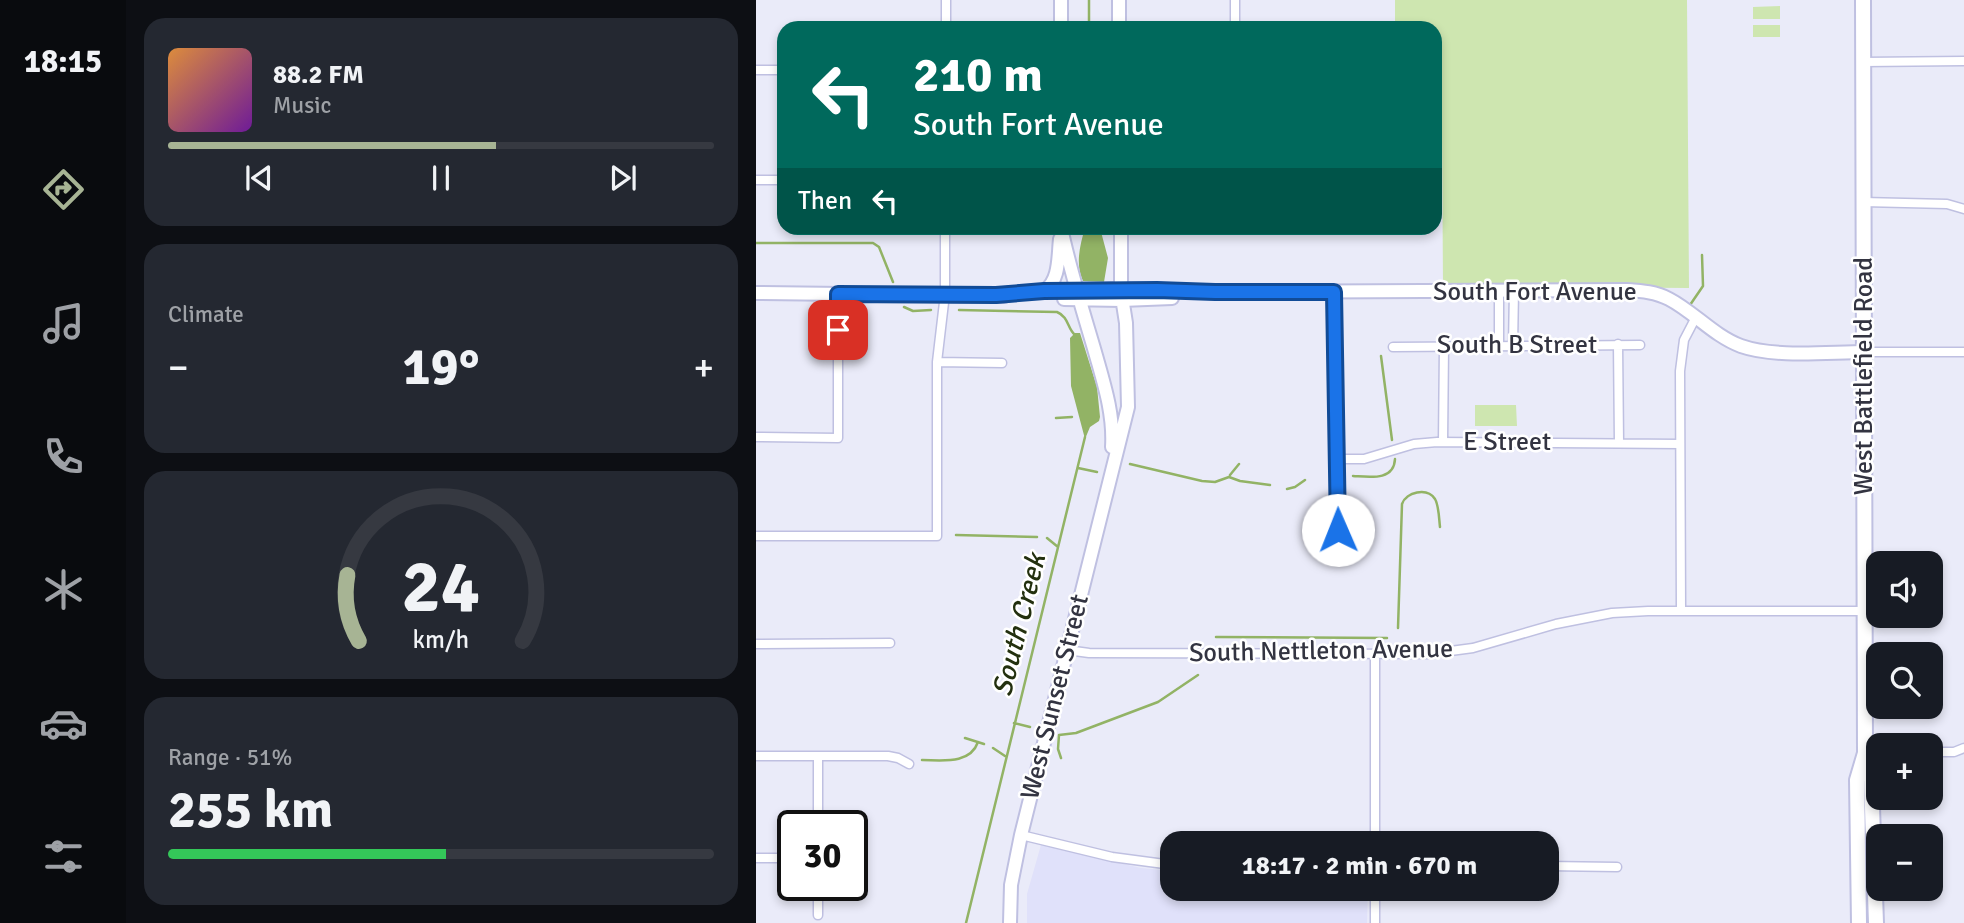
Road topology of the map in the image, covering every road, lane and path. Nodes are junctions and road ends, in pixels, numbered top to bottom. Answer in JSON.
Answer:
{"nodes":[{"id":1,"x":946,"y":0,"type":"edge"},
{"id":2,"x":1061,"y":0,"type":"edge"},
{"id":3,"x":1119,"y":0,"type":"edge"},
{"id":4,"x":1235,"y":0,"type":"edge"},
{"id":5,"x":1863,"y":0,"type":"edge"},
{"id":6,"x":946,"y":21,"type":"edge"},
{"id":7,"x":1061,"y":21,"type":"edge"},
{"id":8,"x":1119,"y":21,"type":"edge"},
{"id":9,"x":1235,"y":21,"type":"edge"},
{"id":10,"x":1964,"y":61,"type":"edge"},
{"id":11,"x":1863,"y":62,"type":"junction"},
{"id":12,"x":756,"y":70,"type":"edge"},
{"id":13,"x":777,"y":70,"type":"edge"},
{"id":14,"x":756,"y":180,"type":"edge"},
{"id":15,"x":777,"y":180,"type":"edge"},
{"id":16,"x":1863,"y":202,"type":"junction"},
{"id":17,"x":1964,"y":209,"type":"edge"},
{"id":18,"x":945,"y":235,"type":"edge"},
{"id":19,"x":1060,"y":235,"type":"edge"},
{"id":20,"x":1063,"y":235,"type":"edge"},
{"id":21,"x":1121,"y":235,"type":"edge"},
{"id":22,"x":1499,"y":290,"type":"junction"},
{"id":23,"x":1514,"y":290,"type":"junction"},
{"id":24,"x":1044,"y":291,"type":"junction"},
{"id":25,"x":1334,"y":292,"type":"junction"},
{"id":26,"x":756,"y":293,"type":"edge"},
{"id":27,"x":838,"y":294,"type":"junction"},
{"id":28,"x":945,"y":294,"type":"junction"},
{"id":29,"x":996,"y":295,"type":"junction"},
{"id":30,"x":1078,"y":295,"type":"junction"},
{"id":31,"x":1121,"y":296,"type":"junction"},
{"id":32,"x":1696,"y":317,"type":"junction"},
{"id":33,"x":1618,"y":344,"type":"junction"},
{"id":34,"x":1640,"y":345,"type":"dead end"},
{"id":35,"x":1444,"y":346,"type":"junction"},
{"id":36,"x":1499,"y":346,"type":"junction"},
{"id":37,"x":1513,"y":346,"type":"junction"},
{"id":38,"x":1393,"y":347,"type":"dead end"},
{"id":39,"x":1865,"y":352,"type":"junction"},
{"id":40,"x":1964,"y":352,"type":"edge"},
{"id":41,"x":937,"y":362,"type":"junction"},
{"id":42,"x":1003,"y":363,"type":"dead end"},
{"id":43,"x":756,"y":438,"type":"edge"},
{"id":44,"x":1443,"y":442,"type":"junction"},
{"id":45,"x":1619,"y":443,"type":"junction"},
{"id":46,"x":1680,"y":444,"type":"junction"},
{"id":47,"x":1336,"y":459,"type":"junction"},
{"id":48,"x":1111,"y":472,"type":"junction"},
{"id":49,"x":756,"y":536,"type":"edge"},
{"id":50,"x":1338,"y":553,"type":"dead end"},
{"id":51,"x":1681,"y":610,"type":"junction"},
{"id":52,"x":1864,"y":611,"type":"junction"},
{"id":53,"x":756,"y":643,"type":"edge"},
{"id":54,"x":890,"y":643,"type":"dead end"},
{"id":55,"x":1067,"y":650,"type":"junction"},
{"id":56,"x":1375,"y":654,"type":"junction"},
{"id":57,"x":1870,"y":733,"type":"edge"},
{"id":58,"x":1964,"y":748,"type":"edge"},
{"id":59,"x":1943,"y":752,"type":"edge"},
{"id":60,"x":1954,"y":752,"type":"junction"},
{"id":61,"x":756,"y":756,"type":"edge"},
{"id":62,"x":818,"y":757,"type":"junction"},
{"id":63,"x":1964,"y":757,"type":"edge"},
{"id":64,"x":1866,"y":762,"type":"edge"},
{"id":65,"x":909,"y":764,"type":"dead end"},
{"id":66,"x":818,"y":810,"type":"edge"},
{"id":67,"x":1872,"y":810,"type":"edge"},
{"id":68,"x":1375,"y":831,"type":"edge"},
{"id":69,"x":1021,"y":835,"type":"junction"},
{"id":70,"x":777,"y":858,"type":"edge"},
{"id":71,"x":756,"y":859,"type":"edge"},
{"id":72,"x":1160,"y":863,"type":"edge"},
{"id":73,"x":1559,"y":866,"type":"edge"},
{"id":74,"x":1617,"y":867,"type":"dead end"},
{"id":75,"x":818,"y":901,"type":"edge"},
{"id":76,"x":1375,"y":901,"type":"edge"},
{"id":77,"x":818,"y":915,"type":"dead end"},
{"id":78,"x":1010,"y":923,"type":"edge"},
{"id":79,"x":1375,"y":923,"type":"edge"},
{"id":80,"x":1858,"y":923,"type":"edge"},
{"id":81,"x":1876,"y":923,"type":"edge"}],
"edges":[{"from":1,"to":6,"type":"street"},
{"from":2,"to":7,"type":"street"},
{"from":3,"to":8,"type":"street"},
{"from":4,"to":9,"type":"street"},
{"from":5,"to":11,"type":"main road","name":"West Battlefield Road"},
{"from":10,"to":11,"type":"street"},
{"from":11,"to":16,"type":"main road","name":"West Battlefield Road"},
{"from":12,"to":13,"type":"street"},
{"from":14,"to":15,"type":"street"},
{"from":16,"to":17,"type":"street"},
{"from":16,"to":39,"type":"main road","name":"West Battlefield Road"},
{"from":18,"to":28,"type":"street"},
{"from":19,"to":24,"type":"street"},
{"from":20,"to":30,"type":"street","name":"West Sunset Street"},
{"from":21,"to":31,"type":"street","name":"West Sunset Street"},
{"from":22,"to":23,"type":"street","name":"South Fort Avenue"},
{"from":22,"to":25,"type":"street","name":"South Fort Avenue"},
{"from":22,"to":36,"type":"street"},
{"from":23,"to":32,"type":"street","name":"South Fort Avenue"},
{"from":23,"to":37,"type":"street"},
{"from":24,"to":29,"type":"street","name":"South Fort Avenue"},
{"from":24,"to":30,"type":"street","name":"South Fort Avenue"},
{"from":25,"to":31,"type":"street","name":"South Fort Avenue"},
{"from":25,"to":47,"type":"street"},
{"from":26,"to":27,"type":"street","name":"South Fort Avenue"},
{"from":27,"to":28,"type":"street","name":"South Fort Avenue"},
{"from":27,"to":43,"type":"street"},
{"from":28,"to":29,"type":"street","name":"South Fort Avenue"},
{"from":28,"to":41,"type":"street"},
{"from":29,"to":30,"type":"street","name":"South Fort Avenue"},
{"from":30,"to":31,"type":"street","name":"South Fort Avenue"},
{"from":30,"to":48,"type":"street","name":"West Sunset Street"},
{"from":31,"to":48,"type":"street","name":"West Sunset Street"},
{"from":32,"to":39,"type":"street","name":"South Fort Avenue"},
{"from":32,"to":46,"type":"street"},
{"from":33,"to":34,"type":"street","name":"South B Street"},
{"from":33,"to":37,"type":"street","name":"South B Street"},
{"from":33,"to":45,"type":"street"},
{"from":35,"to":36,"type":"street","name":"South B Street"},
{"from":35,"to":38,"type":"street","name":"South B Street"},
{"from":35,"to":44,"type":"street"},
{"from":36,"to":37,"type":"street","name":"South B Street"},
{"from":39,"to":40,"type":"street","name":"South Fort Avenue"},
{"from":39,"to":52,"type":"main road","name":"West Battlefield Road"},
{"from":41,"to":42,"type":"street"},
{"from":41,"to":49,"type":"street"},
{"from":44,"to":45,"type":"street","name":"E Street"},
{"from":44,"to":47,"type":"street","name":"E Street"},
{"from":45,"to":46,"type":"street","name":"E Street"},
{"from":46,"to":51,"type":"street"},
{"from":47,"to":50,"type":"street"},
{"from":48,"to":55,"type":"street","name":"West Sunset Street"},
{"from":51,"to":52,"type":"street","name":"South Nettleton Avenue"},
{"from":51,"to":56,"type":"street","name":"South Nettleton Avenue"},
{"from":52,"to":57,"type":"main road","name":"West Battlefield Road"},
{"from":53,"to":54,"type":"street"},
{"from":55,"to":56,"type":"street","name":"South Nettleton Avenue"},
{"from":55,"to":69,"type":"street","name":"West Sunset Street"},
{"from":56,"to":68,"type":"street"},
{"from":58,"to":60,"type":"street"},
{"from":59,"to":60,"type":"street"},
{"from":60,"to":63,"type":"street"},
{"from":61,"to":62,"type":"street"},
{"from":62,"to":65,"type":"street"},
{"from":62,"to":66,"type":"street"},
{"from":64,"to":80,"type":"main road","name":"West Battlefield Road"},
{"from":67,"to":81,"type":"main road","name":"West Battlefield Road"},
{"from":69,"to":72,"type":"street"},
{"from":69,"to":78,"type":"street","name":"West Sunset Street"},
{"from":70,"to":71,"type":"street"},
{"from":73,"to":74,"type":"street"},
{"from":75,"to":77,"type":"street"},
{"from":76,"to":79,"type":"street"}]}
